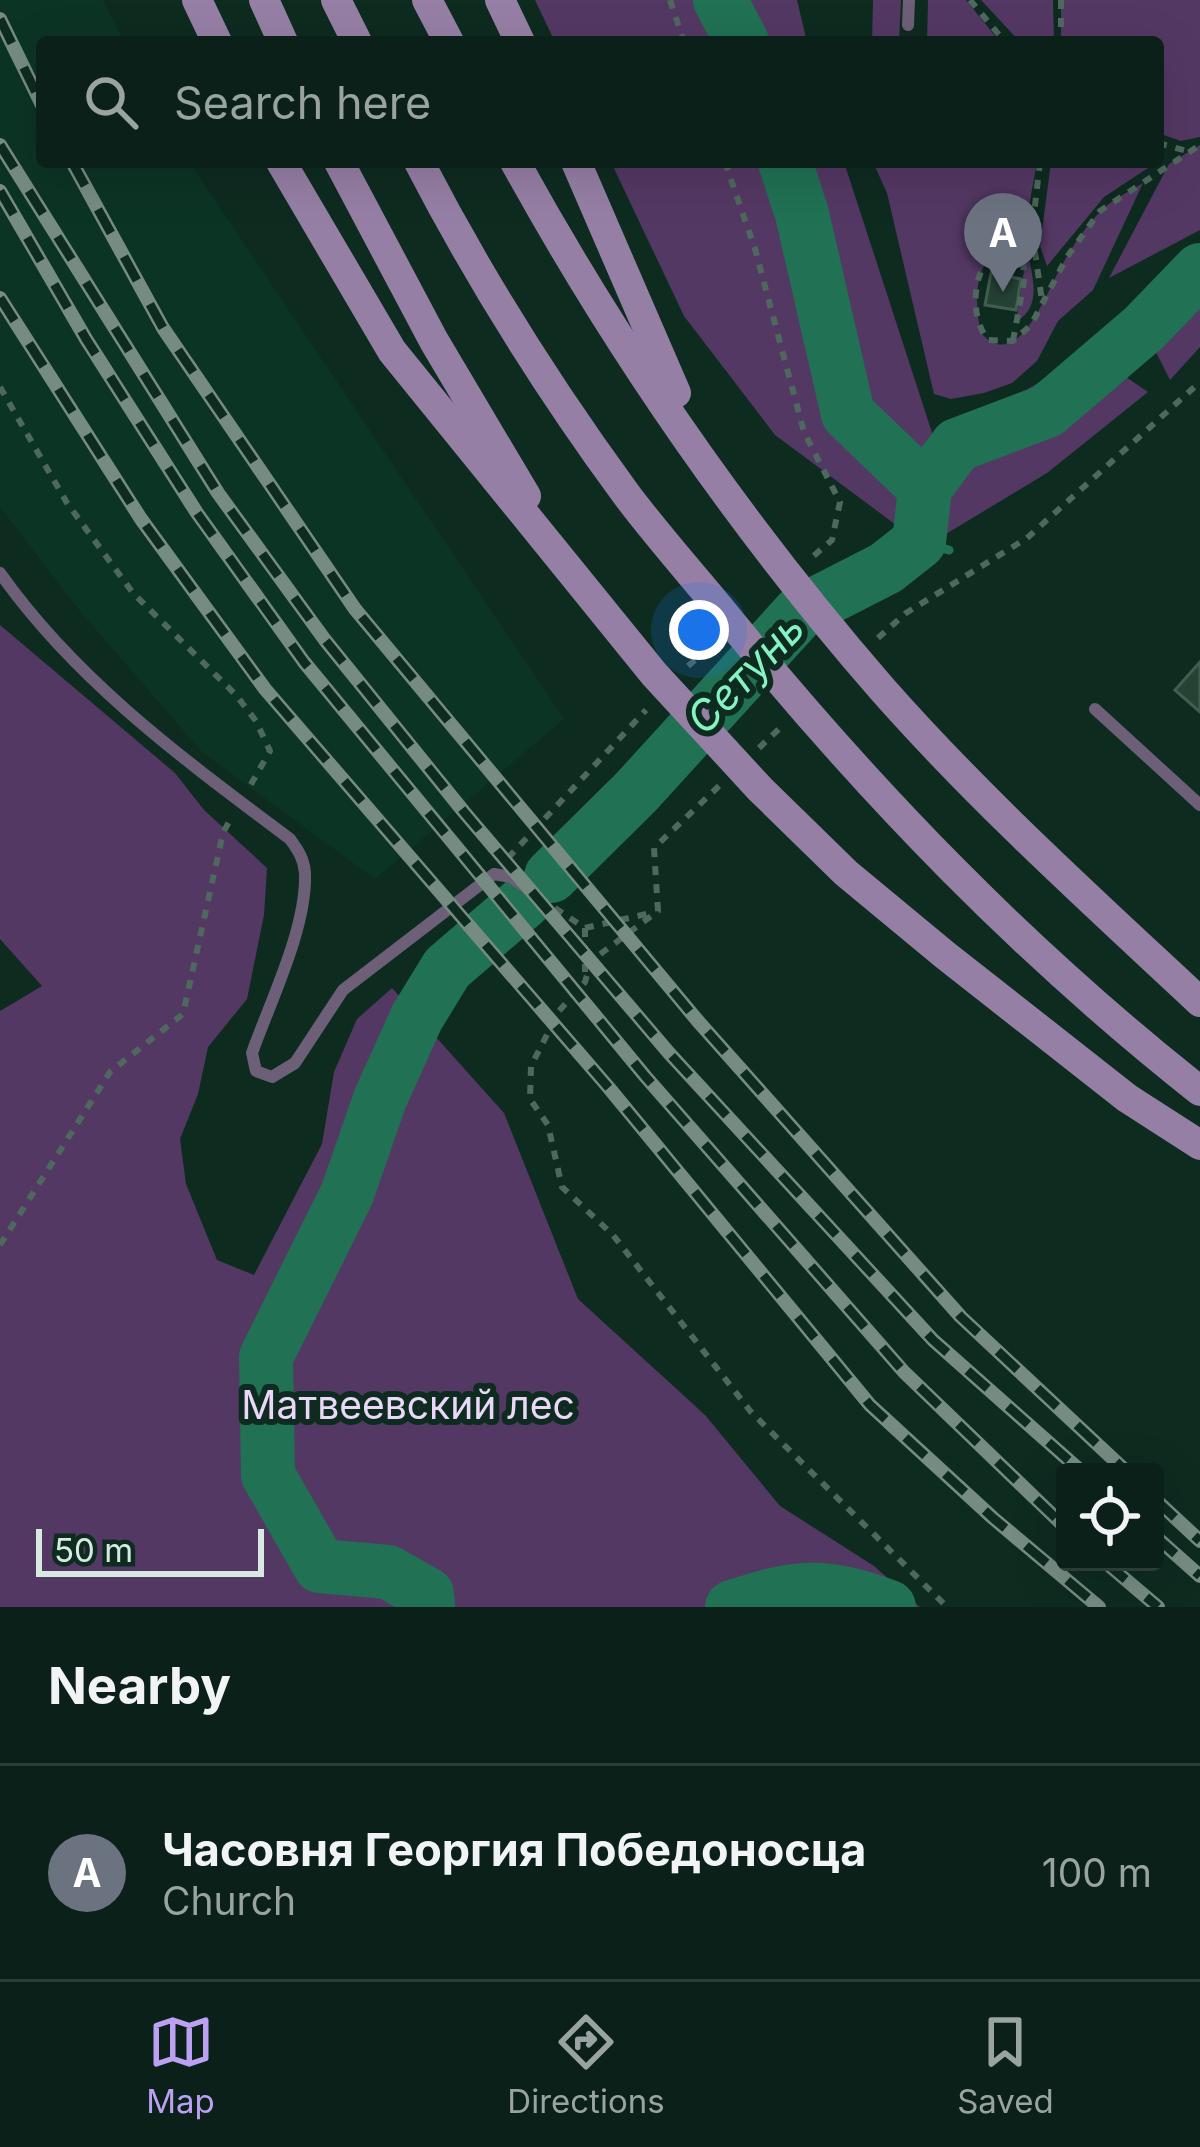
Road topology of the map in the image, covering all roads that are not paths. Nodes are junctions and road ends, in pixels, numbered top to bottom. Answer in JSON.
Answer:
{"nodes":[{"id":1,"x":197,"y":0,"type":"edge"},
{"id":2,"x":264,"y":0,"type":"edge"},
{"id":3,"x":335,"y":0,"type":"edge"},
{"id":4,"x":427,"y":0,"type":"edge"},
{"id":5,"x":500,"y":0,"type":"edge"},
{"id":6,"x":909,"y":0,"type":"edge"},
{"id":7,"x":908,"y":25,"type":"dead end"},
{"id":8,"x":215,"y":36,"type":"edge"},
{"id":9,"x":280,"y":36,"type":"edge"},
{"id":10,"x":354,"y":36,"type":"edge"},
{"id":11,"x":446,"y":36,"type":"edge"},
{"id":12,"x":517,"y":36,"type":"edge"},
{"id":13,"x":285,"y":168,"type":"edge"},
{"id":14,"x":342,"y":168,"type":"edge"},
{"id":15,"x":421,"y":168,"type":"edge"},
{"id":16,"x":518,"y":168,"type":"edge"},
{"id":17,"x":579,"y":168,"type":"edge"},
{"id":18,"x":710,"y":470,"type":"junction"},
{"id":19,"x":566,"y":569,"type":"junction"},
{"id":20,"x":0,"y":573,"type":"edge"},
{"id":21,"x":1095,"y":709,"type":"dead end"},
{"id":22,"x":1200,"y":805,"type":"edge"},
{"id":23,"x":528,"y":889,"type":"road end"},
{"id":24,"x":1200,"y":1002,"type":"edge"},
{"id":25,"x":1200,"y":1091,"type":"edge"},
{"id":26,"x":1200,"y":1145,"type":"edge"}],
"edges":[{"from":1,"to":8,"type":"main road"},
{"from":2,"to":9,"type":"main road"},
{"from":3,"to":10,"type":"main road"},
{"from":4,"to":11,"type":"main road"},
{"from":5,"to":12,"type":"main road"},
{"from":6,"to":7,"type":"lane"},
{"from":13,"to":19,"type":"main road"},
{"from":14,"to":19,"type":"main road"},
{"from":15,"to":25,"type":"main road"},
{"from":16,"to":18,"type":"main road"},
{"from":17,"to":18,"type":"main road"},
{"from":18,"to":24,"type":"main road"},
{"from":19,"to":26,"type":"main road"},
{"from":20,"to":23,"type":"lane"},
{"from":21,"to":22,"type":"lane"}]}
